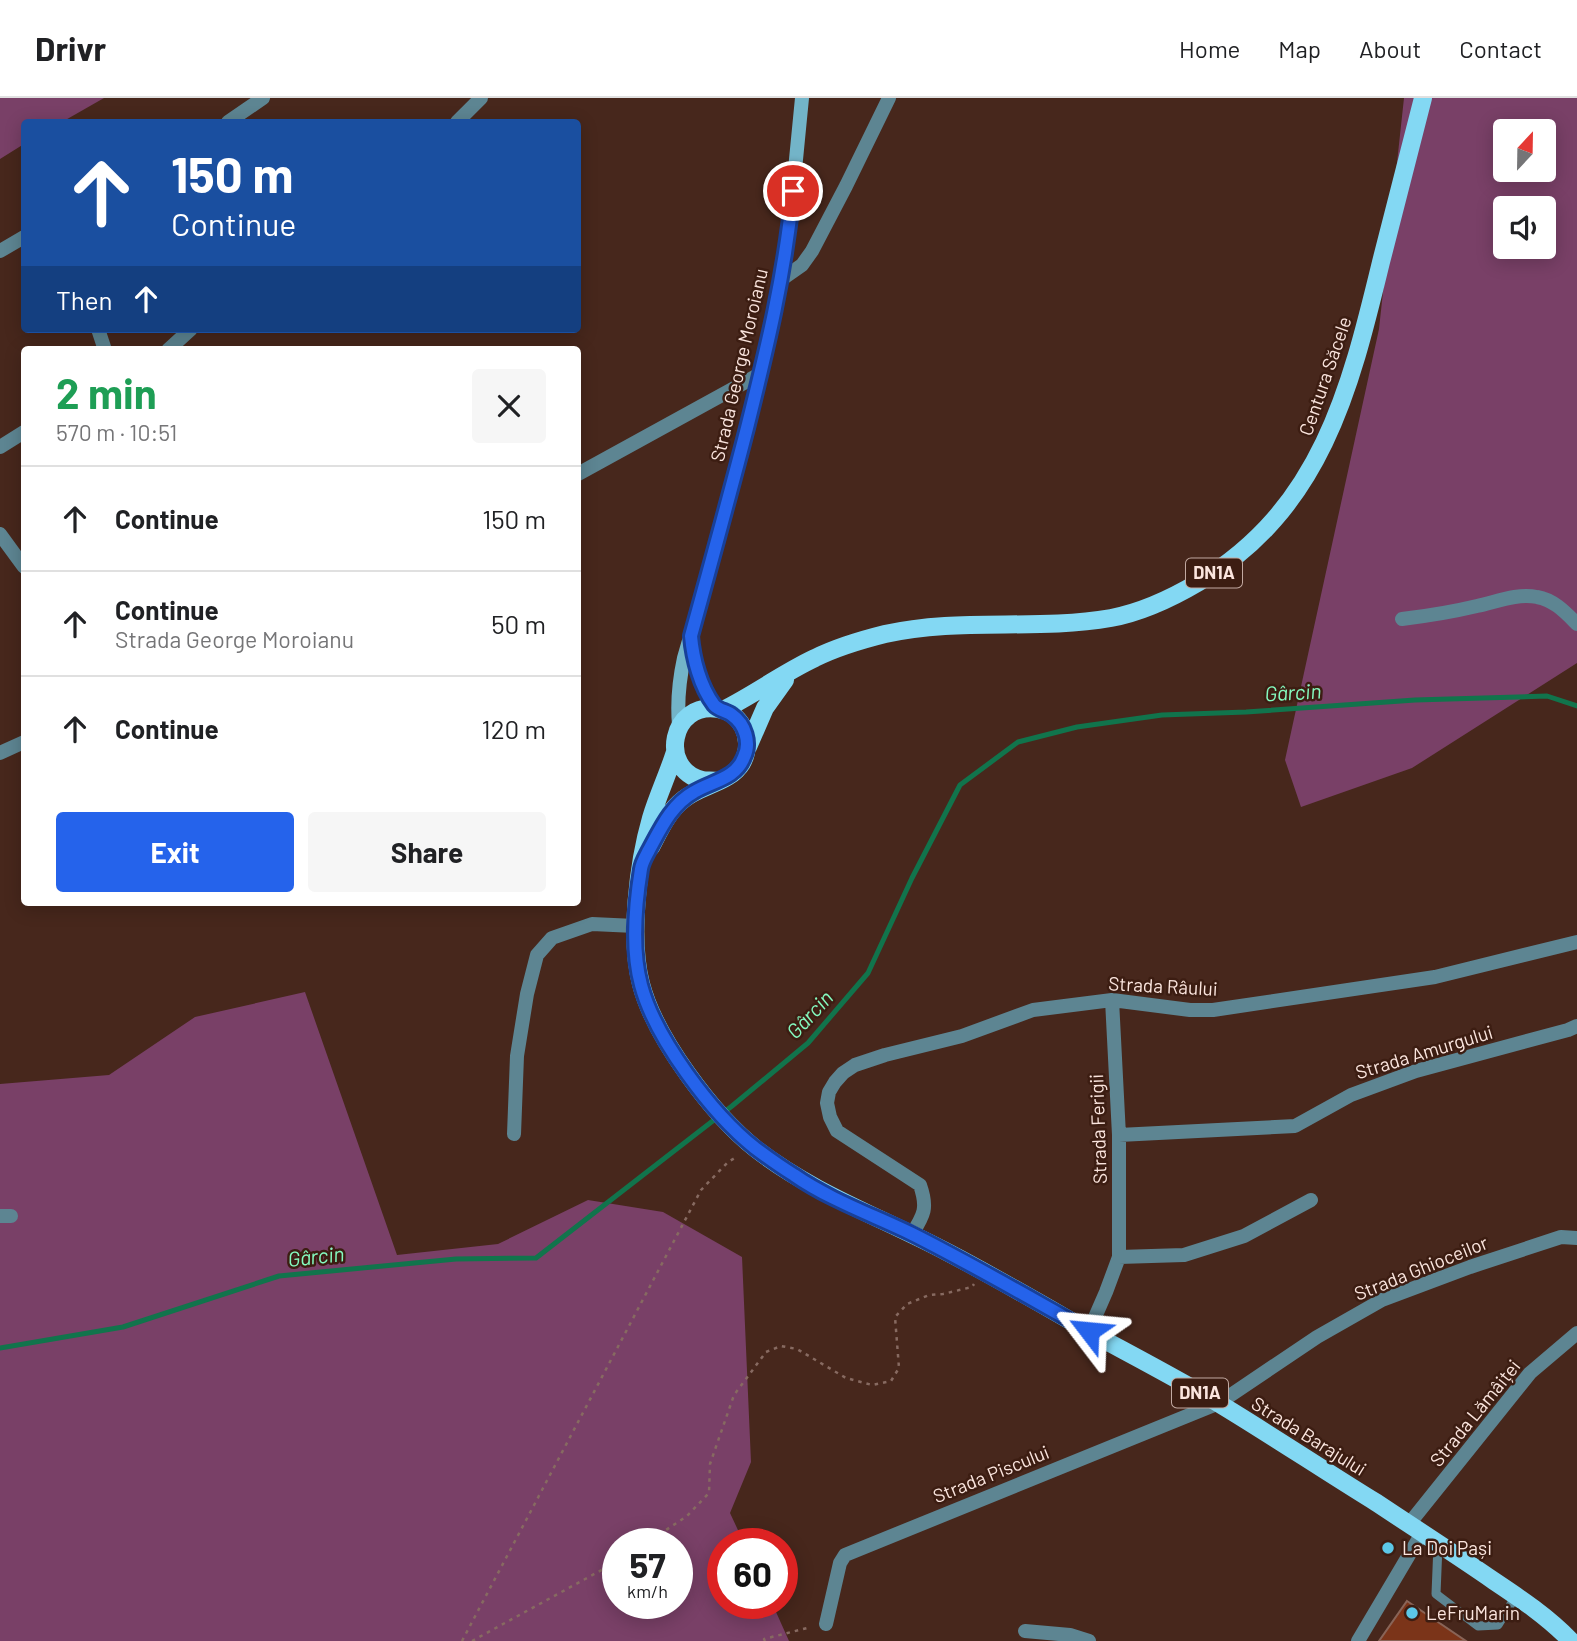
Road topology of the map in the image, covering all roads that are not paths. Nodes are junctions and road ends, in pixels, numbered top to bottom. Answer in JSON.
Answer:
{"nodes":[{"id":1,"x":263,"y":98,"type":"edge"},
{"id":2,"x":481,"y":98,"type":"edge"},
{"id":3,"x":802,"y":98,"type":"edge"},
{"id":4,"x":889,"y":98,"type":"edge"},
{"id":5,"x":1423,"y":98,"type":"edge"},
{"id":6,"x":232,"y":119,"type":"edge"},
{"id":7,"x":460,"y":119,"type":"edge"},
{"id":8,"x":21,"y":239,"type":"edge"},
{"id":9,"x":0,"y":251,"type":"edge"},
{"id":10,"x":782,"y":279,"type":"junction"},
{"id":11,"x":187,"y":333,"type":"edge"},
{"id":12,"x":172,"y":346,"type":"edge"},
{"id":13,"x":761,"y":374,"type":"junction"},
{"id":14,"x":21,"y":434,"type":"edge"},
{"id":15,"x":0,"y":447,"type":"edge"},
{"id":16,"x":581,"y":472,"type":"edge"},
{"id":17,"x":0,"y":534,"type":"edge"},
{"id":18,"x":21,"y":563,"type":"edge"},
{"id":19,"x":1402,"y":619,"type":"dead end"},
{"id":20,"x":1577,"y":624,"type":"edge"},
{"id":21,"x":691,"y":636,"type":"junction"},
{"id":22,"x":794,"y":669,"type":"junction"},
{"id":23,"x":720,"y":709,"type":"junction"},
{"id":24,"x":680,"y":725,"type":"junction"},
{"id":25,"x":21,"y":743,"type":"edge"},
{"id":26,"x":675,"y":752,"type":"junction"},
{"id":27,"x":0,"y":753,"type":"edge"},
{"id":28,"x":746,"y":754,"type":"junction"},
{"id":29,"x":718,"y":781,"type":"junction"},
{"id":30,"x":641,"y":865,"type":"junction"},
{"id":31,"x":635,"y":926,"type":"junction"},
{"id":32,"x":1577,"y":942,"type":"edge"},
{"id":33,"x":1112,"y":1000,"type":"junction"},
{"id":34,"x":1577,"y":1026,"type":"edge"},
{"id":35,"x":514,"y":1134,"type":"dead end"},
{"id":36,"x":1119,"y":1135,"type":"junction"},
{"id":37,"x":1311,"y":1200,"type":"dead end"},
{"id":38,"x":912,"y":1234,"type":"junction"},
{"id":39,"x":1577,"y":1238,"type":"edge"},
{"id":40,"x":1119,"y":1257,"type":"junction"},
{"id":41,"x":1089,"y":1331,"type":"junction"},
{"id":42,"x":1576,"y":1336,"type":"edge"},
{"id":43,"x":1219,"y":1404,"type":"junction"},
{"id":44,"x":1416,"y":1528,"type":"junction"},
{"id":45,"x":1438,"y":1543,"type":"junction"},
{"id":46,"x":1516,"y":1596,"type":"junction"},
{"id":47,"x":825,"y":1624,"type":"road end"},
{"id":48,"x":1025,"y":1631,"type":"dead end"},
{"id":49,"x":1570,"y":1634,"type":"edge"},
{"id":50,"x":1089,"y":1641,"type":"edge"},
{"id":51,"x":1358,"y":1641,"type":"edge"}],
"edges":[{"from":1,"to":6,"type":"street"},
{"from":2,"to":7,"type":"street"},
{"from":3,"to":10,"type":"main road","name":"Strada George Moroianu"},
{"from":4,"to":10,"type":"street"},
{"from":5,"to":22,"type":"main road","name":"Centura Săcele","number":"DN1A"},
{"from":8,"to":9,"type":"street"},
{"from":10,"to":13,"type":"main road","name":"Strada George Moroianu"},
{"from":11,"to":12,"type":"street"},
{"from":13,"to":16,"type":"street"},
{"from":13,"to":21,"type":"main road","name":"Strada George Moroianu"},
{"from":14,"to":15,"type":"street"},
{"from":17,"to":18,"type":"street"},
{"from":19,"to":20,"type":"street"},
{"from":21,"to":23,"type":"main road","name":"Strada George Moroianu"},
{"from":21,"to":24,"type":"main road","name":"Strada George Moroianu"},
{"from":22,"to":23,"type":"main road","name":"Centura Săcele","number":"DN1A"},
{"from":22,"to":28,"type":"main road","name":"Centura Săcele","number":"DN1A"},
{"from":23,"to":24,"type":"main road","number":"DN1A"},
{"from":23,"to":28,"type":"main road"},
{"from":24,"to":26,"type":"main road","number":"DN1A"},
{"from":25,"to":27,"type":"street"},
{"from":26,"to":29,"type":"main road"},
{"from":26,"to":30,"type":"main road","number":"DN1A"},
{"from":28,"to":29,"type":"main road","number":"DN1A"},
{"from":29,"to":30,"type":"main road","number":"DN1A"},
{"from":30,"to":31,"type":"main road","number":"DN1A"},
{"from":31,"to":35,"type":"street"},
{"from":31,"to":38,"type":"main road","name":"Strada Barajului","number":"DN1A"},
{"from":32,"to":33,"type":"street","name":"Strada Râului"},
{"from":33,"to":36,"type":"street","name":"Strada Ferigii"},
{"from":33,"to":38,"type":"street","name":"Strada Râului"},
{"from":34,"to":36,"type":"street","name":"Strada Amurgului"},
{"from":36,"to":40,"type":"street","name":"Strada Ferigii"},
{"from":37,"to":40,"type":"street"},
{"from":38,"to":41,"type":"main road","name":"Strada Barajului","number":"DN1A"},
{"from":39,"to":43,"type":"street","name":"Strada Ghioceilor"},
{"from":40,"to":41,"type":"street","name":"Strada Ferigii"},
{"from":41,"to":43,"type":"main road","name":"Strada Barajului","number":"DN1A"},
{"from":42,"to":44,"type":"street","name":"Strada Lămâiței"},
{"from":43,"to":44,"type":"main road","name":"Strada Barajului","number":"DN1A"},
{"from":43,"to":47,"type":"street","name":"Strada Piscului"},
{"from":44,"to":45,"type":"main road","name":"Strada Barajului","number":"DN1A"},
{"from":44,"to":51,"type":"street","name":"Strada Lămâiței"},
{"from":45,"to":46,"type":"main road","name":"Strada Barajului","number":"DN1A"},
{"from":45,"to":46,"type":"lane"},
{"from":46,"to":49,"type":"main road","name":"Strada Barajului","number":"DN1A"},
{"from":48,"to":50,"type":"street"}]}
